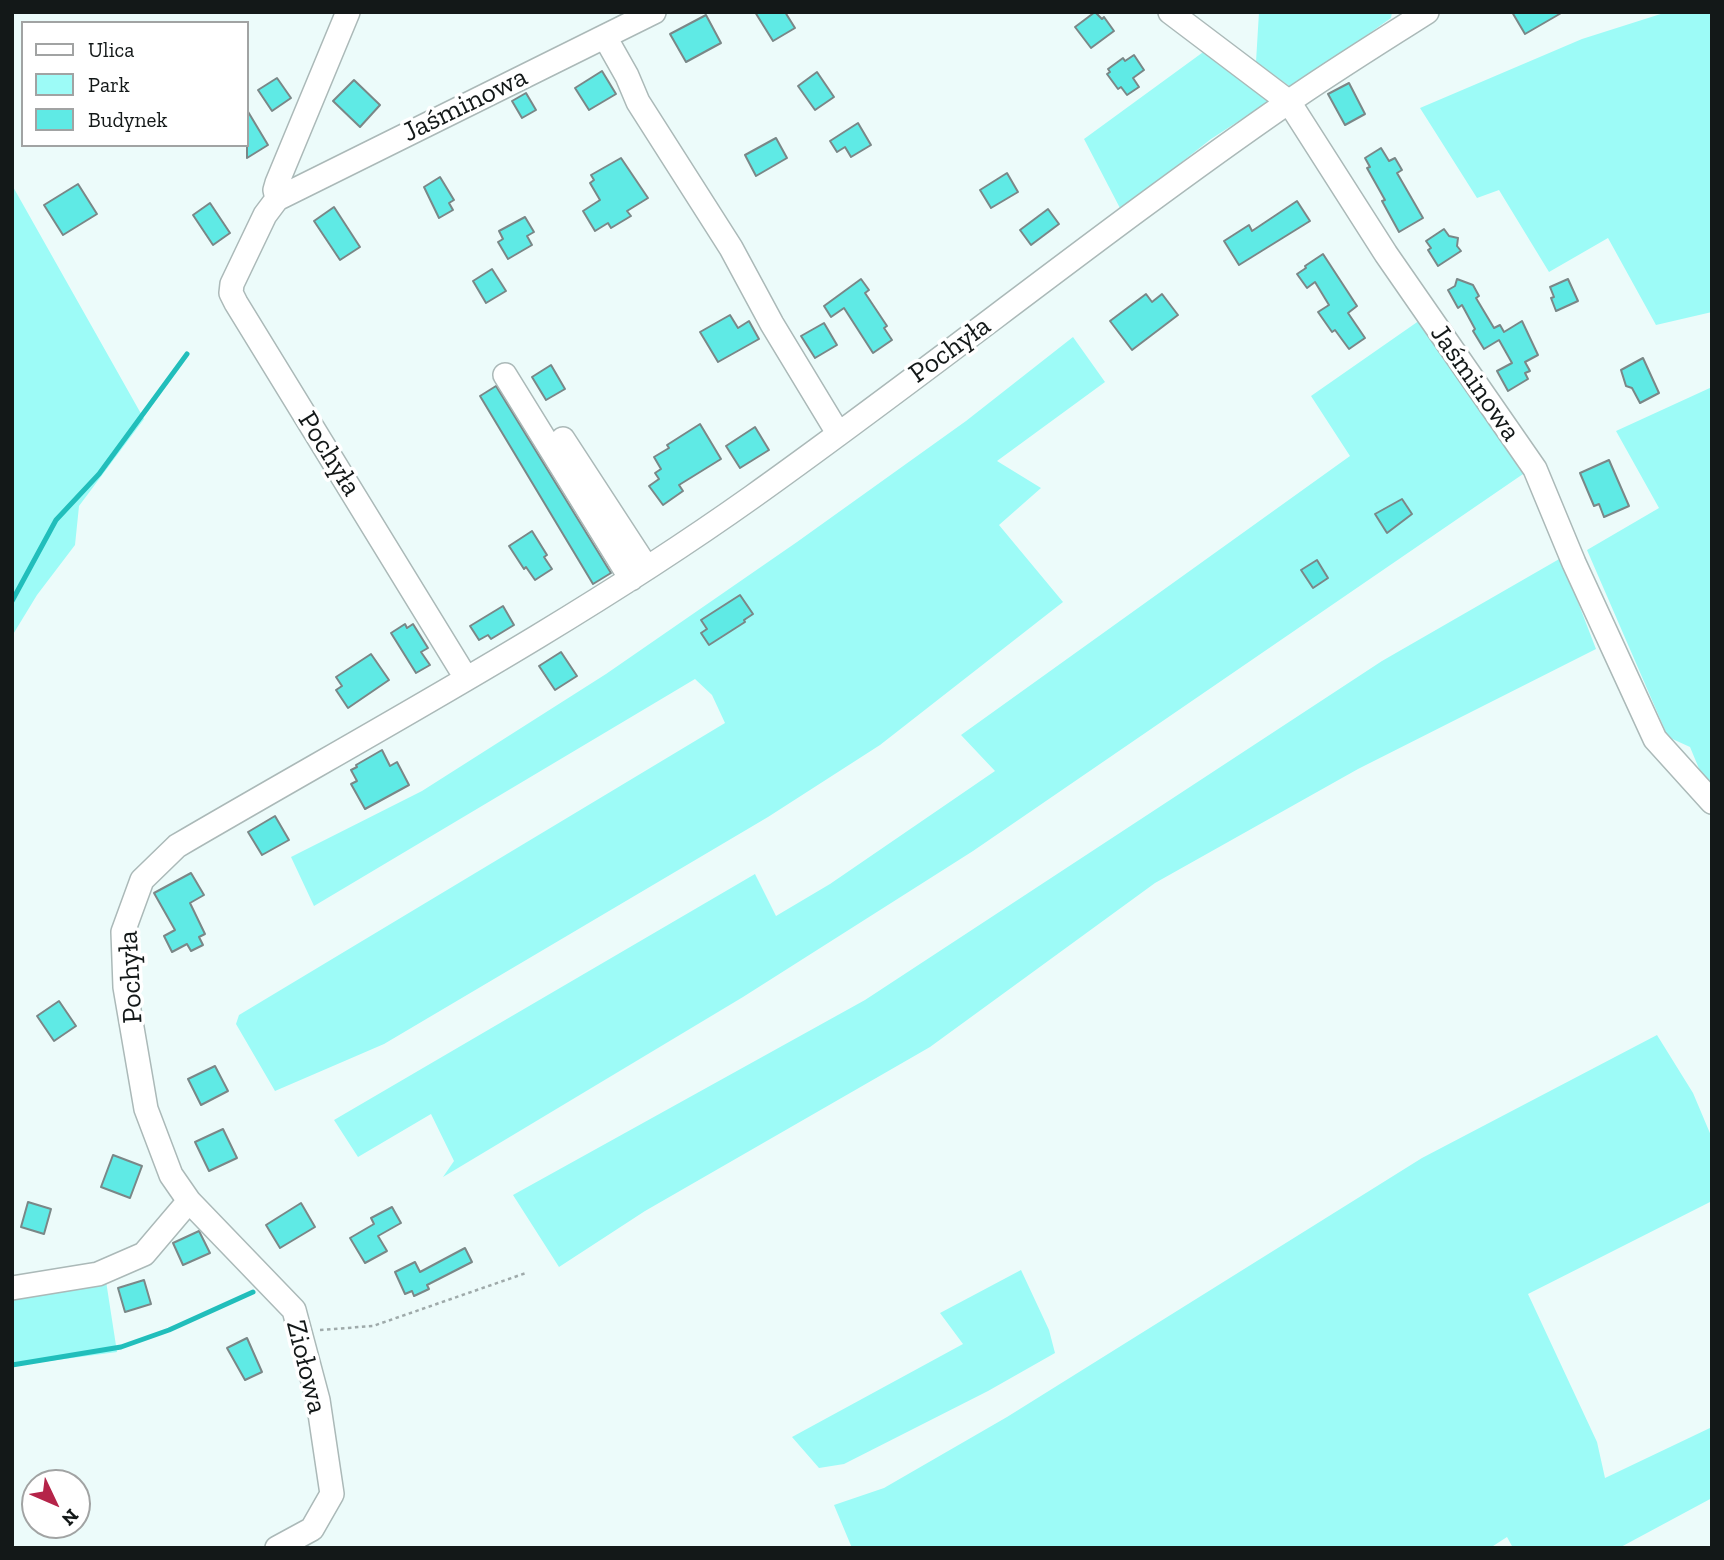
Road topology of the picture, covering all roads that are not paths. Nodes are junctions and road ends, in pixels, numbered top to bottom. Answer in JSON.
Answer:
{"nodes":[{"id":1,"x":348,"y":12,"type":"edge"},
{"id":2,"x":654,"y":12,"type":"edge"},
{"id":3,"x":1170,"y":12,"type":"edge"},
{"id":4,"x":1427,"y":12,"type":"edge"},
{"id":5,"x":605,"y":37,"type":"junction"},
{"id":6,"x":1289,"y":102,"type":"junction"},
{"id":7,"x":277,"y":199,"type":"junction"},
{"id":8,"x":505,"y":374,"type":"dead end"},
{"id":9,"x":549,"y":417,"type":"dead end"},
{"id":10,"x":838,"y":433,"type":"junction"},
{"id":11,"x":639,"y":573,"type":"junction"},
{"id":12,"x":466,"y":678,"type":"junction"},
{"id":13,"x":1712,"y":802,"type":"edge"},
{"id":14,"x":189,"y":1201,"type":"junction"},
{"id":15,"x":12,"y":1288,"type":"edge"},
{"id":16,"x":277,"y":1548,"type":"edge"}],
"edges":[{"from":1,"to":7,"type":"street"},
{"from":2,"to":5,"type":"street","name":"Jaśminowa"},
{"from":3,"to":6,"type":"street","name":"Jaśminowa"},
{"from":4,"to":6,"type":"street","name":"Pochyła"},
{"from":5,"to":7,"type":"street","name":"Jaśminowa"},
{"from":5,"to":10,"type":"street"},
{"from":6,"to":10,"type":"street","name":"Pochyła"},
{"from":6,"to":13,"type":"street","name":"Jaśminowa"},
{"from":7,"to":12,"type":"street","name":"Pochyła"},
{"from":8,"to":11,"type":"street"},
{"from":9,"to":11,"type":"street"},
{"from":10,"to":11,"type":"street","name":"Pochyła"},
{"from":11,"to":12,"type":"street","name":"Pochyła"},
{"from":12,"to":14,"type":"street","name":"Pochyła"},
{"from":14,"to":15,"type":"street"},
{"from":14,"to":16,"type":"street","name":"Ziołowa"}]}
